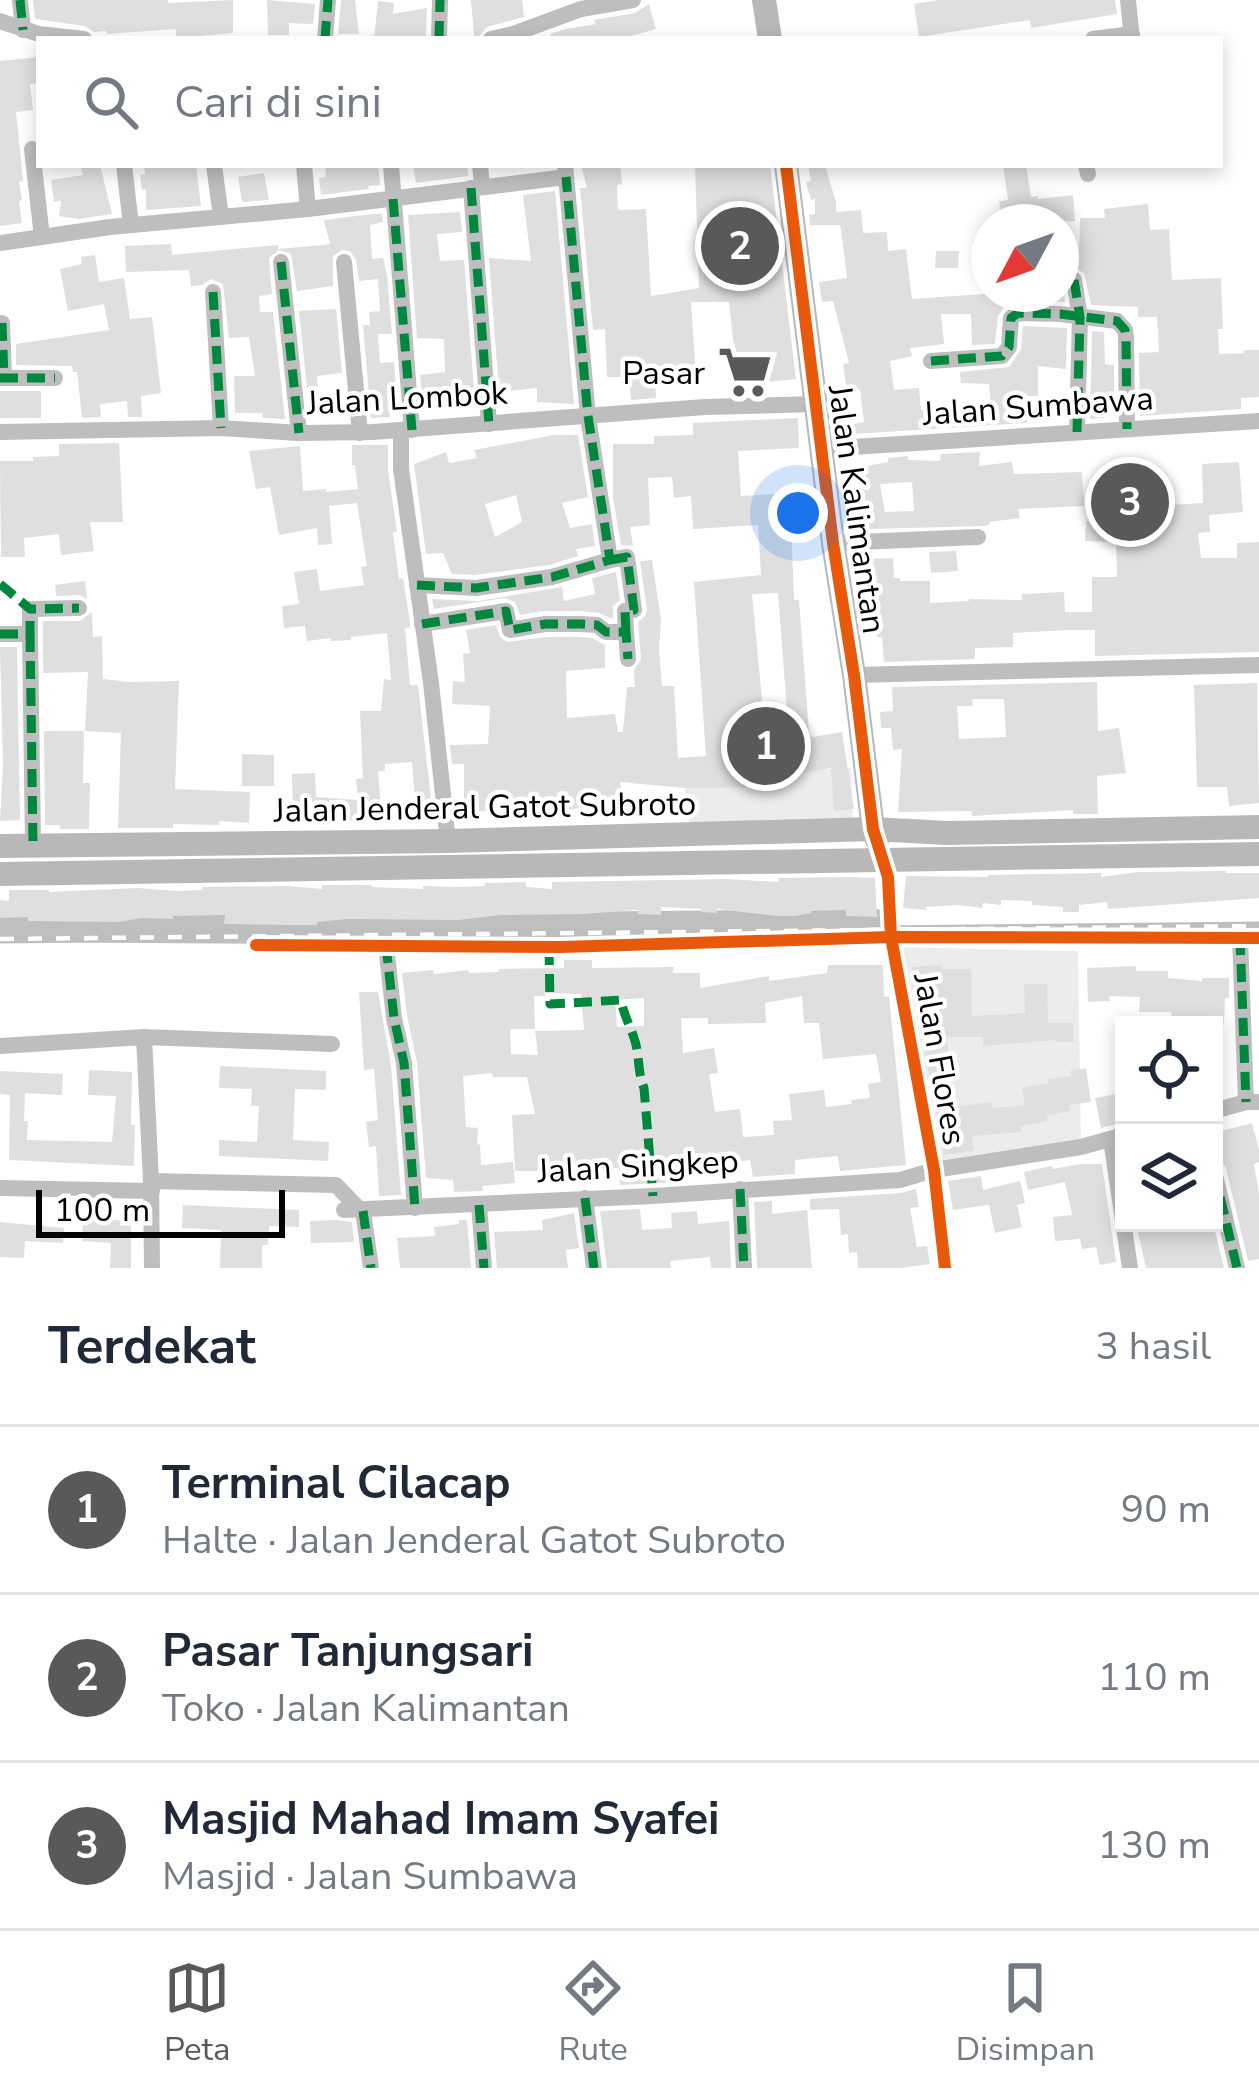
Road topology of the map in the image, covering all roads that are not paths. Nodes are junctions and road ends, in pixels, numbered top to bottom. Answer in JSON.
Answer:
{"nodes":[{"id":1,"x":20,"y":0,"type":"edge"},
{"id":2,"x":328,"y":0,"type":"edge"},
{"id":3,"x":440,"y":0,"type":"edge"},
{"id":4,"x":633,"y":0,"type":"edge"},
{"id":5,"x":764,"y":0,"type":"edge"},
{"id":6,"x":1128,"y":0,"type":"edge"},
{"id":7,"x":0,"y":21,"type":"edge"},
{"id":8,"x":22,"y":30,"type":"junction"},
{"id":9,"x":63,"y":36,"type":"edge"},
{"id":10,"x":326,"y":36,"type":"edge"},
{"id":11,"x":440,"y":36,"type":"edge"},
{"id":12,"x":504,"y":36,"type":"edge"},
{"id":13,"x":770,"y":36,"type":"edge"},
{"id":14,"x":1132,"y":36,"type":"edge"},
{"id":15,"x":32,"y":149,"type":"dead end"},
{"id":16,"x":124,"y":168,"type":"edge"},
{"id":17,"x":214,"y":168,"type":"edge"},
{"id":18,"x":304,"y":168,"type":"edge"},
{"id":19,"x":391,"y":168,"type":"edge"},
{"id":20,"x":479,"y":168,"type":"edge"},
{"id":21,"x":787,"y":168,"type":"edge"},
{"id":22,"x":566,"y":171,"type":"edge"},
{"id":23,"x":476,"y":187,"type":"junction"},
{"id":24,"x":393,"y":199,"type":"junction"},
{"id":25,"x":308,"y":209,"type":"junction"},
{"id":26,"x":220,"y":217,"type":"junction"},
{"id":27,"x":131,"y":225,"type":"junction"},
{"id":28,"x":42,"y":237,"type":"junction"},
{"id":29,"x":0,"y":243,"type":"edge"},
{"id":30,"x":281,"y":262,"type":"dead end"},
{"id":31,"x":344,"y":262,"type":"dead end"},
{"id":32,"x":213,"y":292,"type":"dead end"},
{"id":33,"x":1079,"y":311,"type":"edge"},
{"id":34,"x":1080,"y":317,"type":"junction"},
{"id":35,"x":2,"y":323,"type":"edge"},
{"id":36,"x":931,"y":361,"type":"dead end"},
{"id":37,"x":2,"y":378,"type":"edge"},
{"id":38,"x":55,"y":378,"type":"dead end"},
{"id":39,"x":816,"y":404,"type":"junction"},
{"id":40,"x":588,"y":416,"type":"junction"},
{"id":41,"x":1259,"y":421,"type":"edge"},
{"id":42,"x":489,"y":424,"type":"junction"},
{"id":43,"x":221,"y":428,"type":"junction"},
{"id":44,"x":1127,"y":429,"type":"junction"},
{"id":45,"x":406,"y":431,"type":"junction"},
{"id":46,"x":0,"y":432,"type":"edge"},
{"id":47,"x":1077,"y":432,"type":"junction"},
{"id":48,"x":298,"y":433,"type":"junction"},
{"id":49,"x":360,"y":433,"type":"junction"},
{"id":50,"x":821,"y":449,"type":"junction"},
{"id":51,"x":978,"y":537,"type":"dead end"},
{"id":52,"x":832,"y":543,"type":"junction"},
{"id":53,"x":610,"y":560,"type":"junction"},
{"id":54,"x":417,"y":585,"type":"junction"},
{"id":55,"x":79,"y":608,"type":"dead end"},
{"id":56,"x":422,"y":624,"type":"junction"},
{"id":57,"x":626,"y":632,"type":"junction"},
{"id":58,"x":0,"y":634,"type":"edge"},
{"id":59,"x":30,"y":634,"type":"junction"},
{"id":60,"x":628,"y":659,"type":"dead end"},
{"id":61,"x":1259,"y":664,"type":"edge"},
{"id":62,"x":854,"y":675,"type":"junction"},
{"id":63,"x":1259,"y":827,"type":"edge"},
{"id":64,"x":873,"y":829,"type":"junction"},
{"id":65,"x":448,"y":842,"type":"junction"},
{"id":66,"x":0,"y":846,"type":"edge"},
{"id":67,"x":33,"y":846,"type":"junction"},
{"id":68,"x":1259,"y":854,"type":"edge"},
{"id":69,"x":884,"y":860,"type":"junction"},
{"id":70,"x":0,"y":874,"type":"edge"},
{"id":71,"x":891,"y":937,"type":"junction"},
{"id":72,"x":1250,"y":938,"type":"edge"},
{"id":73,"x":256,"y":945,"type":"dead end"},
{"id":74,"x":386,"y":946,"type":"junction"},
{"id":75,"x":145,"y":1037,"type":"junction"},
{"id":76,"x":332,"y":1044,"type":"dead end"},
{"id":77,"x":0,"y":1046,"type":"edge"},
{"id":78,"x":1252,"y":1102,"type":"edge"},
{"id":79,"x":1115,"y":1138,"type":"edge"},
{"id":80,"x":934,"y":1170,"type":"junction"},
{"id":81,"x":152,"y":1186,"type":"junction"},
{"id":82,"x":0,"y":1188,"type":"edge"},
{"id":83,"x":740,"y":1189,"type":"junction"},
{"id":84,"x":585,"y":1198,"type":"junction"},
{"id":85,"x":479,"y":1205,"type":"junction"},
{"id":86,"x":416,"y":1208,"type":"junction"},
{"id":87,"x":1223,"y":1209,"type":"edge"},
{"id":88,"x":356,"y":1210,"type":"junction"},
{"id":89,"x":1126,"y":1232,"type":"edge"},
{"id":90,"x":152,"y":1268,"type":"edge"},
{"id":91,"x":371,"y":1268,"type":"edge"},
{"id":92,"x":484,"y":1268,"type":"edge"},
{"id":93,"x":594,"y":1268,"type":"edge"},
{"id":94,"x":744,"y":1268,"type":"edge"},
{"id":95,"x":945,"y":1268,"type":"edge"},
{"id":96,"x":1130,"y":1268,"type":"edge"},
{"id":97,"x":1237,"y":1268,"type":"edge"}],
"edges":[{"from":1,"to":8,"type":"street"},
{"from":2,"to":10,"type":"street"},
{"from":3,"to":11,"type":"street"},
{"from":4,"to":12,"type":"street"},
{"from":5,"to":13,"type":"main road"},
{"from":6,"to":14,"type":"street"},
{"from":7,"to":8,"type":"street"},
{"from":8,"to":9,"type":"street"},
{"from":15,"to":28,"type":"street"},
{"from":16,"to":27,"type":"street"},
{"from":17,"to":26,"type":"street"},
{"from":18,"to":25,"type":"street"},
{"from":19,"to":24,"type":"street"},
{"from":20,"to":23,"type":"street"},
{"from":21,"to":39,"type":"main road","name":"Jalan Kalimantan"},
{"from":22,"to":23,"type":"street"},
{"from":22,"to":40,"type":"street"},
{"from":23,"to":24,"type":"street"},
{"from":23,"to":42,"type":"street"},
{"from":24,"to":25,"type":"street"},
{"from":24,"to":45,"type":"street"},
{"from":25,"to":26,"type":"street"},
{"from":26,"to":27,"type":"street"},
{"from":27,"to":28,"type":"street"},
{"from":28,"to":29,"type":"street"},
{"from":30,"to":48,"type":"street"},
{"from":31,"to":49,"type":"street"},
{"from":32,"to":43,"type":"street"},
{"from":33,"to":34,"type":"street"},
{"from":34,"to":36,"type":"street"},
{"from":34,"to":44,"type":"street"},
{"from":34,"to":47,"type":"street"},
{"from":35,"to":37,"type":"street"},
{"from":37,"to":38,"type":"street"},
{"from":39,"to":40,"type":"street","name":"Jalan Lombok"},
{"from":39,"to":50,"type":"main road","name":"Jalan Kalimantan"},
{"from":40,"to":42,"type":"street","name":"Jalan Lombok"},
{"from":40,"to":53,"type":"street"},
{"from":41,"to":44,"type":"street","name":"Jalan Sumbawa"},
{"from":42,"to":45,"type":"street","name":"Jalan Lombok"},
{"from":43,"to":46,"type":"street","name":"Jalan Lombok"},
{"from":43,"to":48,"type":"street","name":"Jalan Lombok"},
{"from":44,"to":47,"type":"street","name":"Jalan Sumbawa"},
{"from":45,"to":49,"type":"street","name":"Jalan Lombok"},
{"from":45,"to":54,"type":"street"},
{"from":47,"to":50,"type":"street","name":"Jalan Sumbawa"},
{"from":48,"to":49,"type":"street","name":"Jalan Lombok"},
{"from":50,"to":52,"type":"main road","name":"Jalan Kalimantan"},
{"from":51,"to":52,"type":"street"},
{"from":52,"to":62,"type":"main road","name":"Jalan Kalimantan"},
{"from":53,"to":54,"type":"street"},
{"from":53,"to":57,"type":"street"},
{"from":54,"to":56,"type":"street"},
{"from":55,"to":59,"type":"street"},
{"from":56,"to":57,"type":"street"},
{"from":56,"to":65,"type":"street"},
{"from":57,"to":60,"type":"street"},
{"from":58,"to":59,"type":"street"},
{"from":59,"to":67,"type":"street"},
{"from":61,"to":62,"type":"street"},
{"from":62,"to":64,"type":"main road","name":"Jalan Kalimantan"},
{"from":63,"to":64,"type":"main road","name":"Jalan Jenderal Gatot Subroto"},
{"from":64,"to":65,"type":"main road","name":"Jalan Jenderal Gatot Subroto"},
{"from":64,"to":69,"type":"main road","name":"Jalan Kalimantan"},
{"from":65,"to":67,"type":"main road","name":"Jalan Jenderal Gatot Subroto"},
{"from":66,"to":67,"type":"main road","name":"Jalan Jenderal Gatot Subroto"},
{"from":68,"to":69,"type":"main road","name":"Jalan Jenderal Gatot Subroto"},
{"from":69,"to":70,"type":"main road","name":"Jalan Jenderal Gatot Subroto"},
{"from":69,"to":71,"type":"street","name":"Jalan Flores"},
{"from":71,"to":72,"type":"street"},
{"from":71,"to":74,"type":"street"},
{"from":71,"to":80,"type":"street","name":"Jalan Flores"},
{"from":72,"to":78,"type":"street"},
{"from":73,"to":74,"type":"street"},
{"from":74,"to":86,"type":"street"},
{"from":75,"to":76,"type":"street"},
{"from":75,"to":77,"type":"street"},
{"from":75,"to":81,"type":"street"},
{"from":79,"to":80,"type":"street","name":"Jalan Singkep"},
{"from":80,"to":83,"type":"street","name":"Jalan Singkep"},
{"from":80,"to":95,"type":"street","name":"Jalan Flores"},
{"from":81,"to":82,"type":"street"},
{"from":81,"to":88,"type":"street"},
{"from":81,"to":90,"type":"street"},
{"from":83,"to":84,"type":"street","name":"Jalan Singkep"},
{"from":83,"to":94,"type":"street"},
{"from":84,"to":85,"type":"street","name":"Jalan Singkep"},
{"from":84,"to":93,"type":"street"},
{"from":85,"to":86,"type":"street","name":"Jalan Singkep"},
{"from":85,"to":92,"type":"street"},
{"from":86,"to":88,"type":"street","name":"Jalan Singkep"},
{"from":87,"to":97,"type":"street"},
{"from":88,"to":91,"type":"street"},
{"from":89,"to":96,"type":"street"}]}
